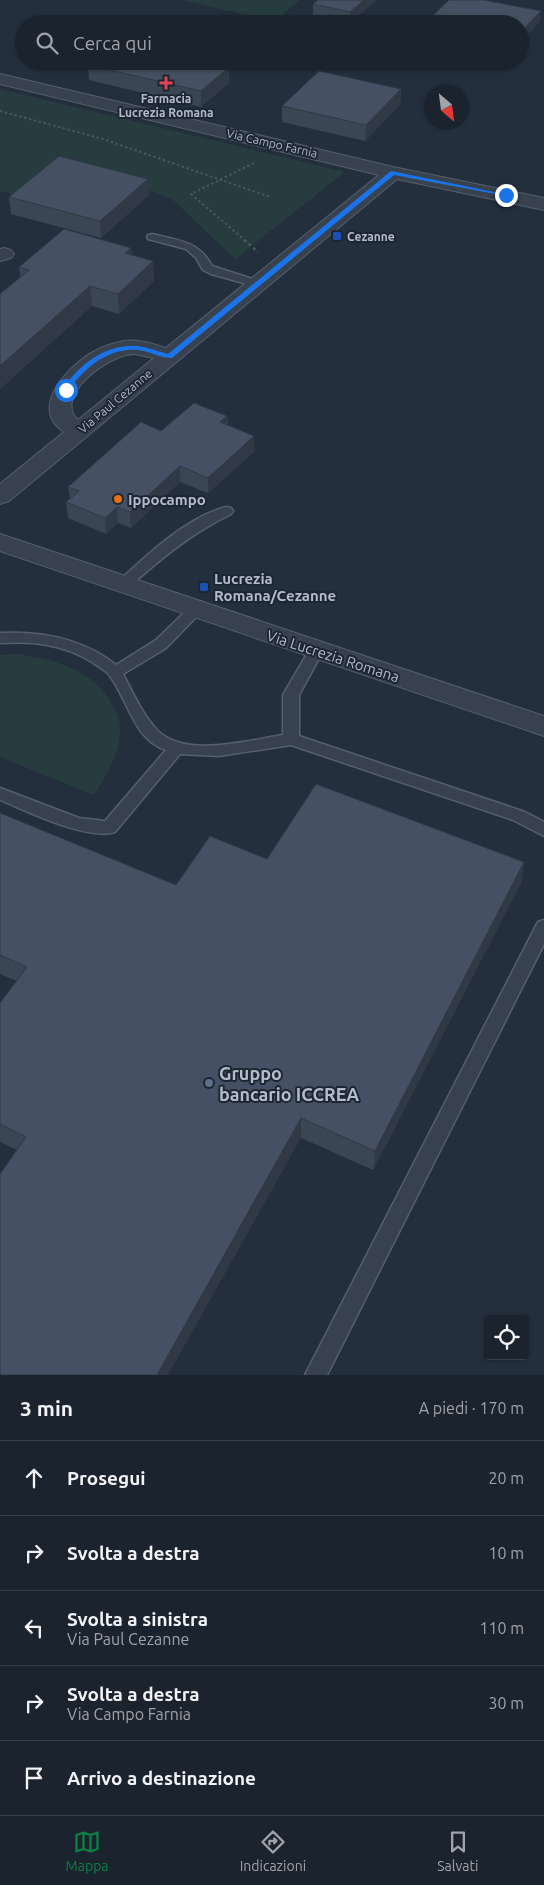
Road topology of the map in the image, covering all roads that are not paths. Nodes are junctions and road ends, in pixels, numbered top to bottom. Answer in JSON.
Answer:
{"nodes":[{"id":1,"x":0,"y":79,"type":"edge"},
{"id":2,"x":393,"y":173,"type":"junction"},
{"id":3,"x":544,"y":204,"type":"edge"},
{"id":4,"x":152,"y":237,"type":"dead end"},
{"id":5,"x":258,"y":284,"type":"junction"},
{"id":6,"x":169,"y":356,"type":"junction"},
{"id":7,"x":79,"y":431,"type":"junction"},
{"id":8,"x":0,"y":496,"type":"edge"},
{"id":9,"x":226,"y":511,"type":"dead end"},
{"id":10,"x":0,"y":542,"type":"edge"},
{"id":11,"x":123,"y":585,"type":"junction"},
{"id":12,"x":195,"y":610,"type":"junction"},
{"id":13,"x":0,"y":638,"type":"edge"},
{"id":14,"x":316,"y":650,"type":"junction"},
{"id":15,"x":115,"y":672,"type":"junction"},
{"id":16,"x":544,"y":726,"type":"edge"},
{"id":17,"x":291,"y":739,"type":"junction"},
{"id":18,"x":176,"y":749,"type":"junction"},
{"id":19,"x":0,"y":794,"type":"edge"},
{"id":20,"x":544,"y":830,"type":"edge"},
{"id":21,"x":544,"y":928,"type":"edge"},
{"id":22,"x":316,"y":1375,"type":"edge"}],
"edges":[{"from":1,"to":2,"type":"street","name":"Via Campo Farnia"},
{"from":2,"to":3,"type":"street","name":"Via Campo Farnia"},
{"from":2,"to":5,"type":"street","name":"Via Paul Cezanne"},
{"from":4,"to":5,"type":"lane"},
{"from":5,"to":6,"type":"street","name":"Via Paul Cezanne"},
{"from":6,"to":7,"type":"street","name":"Via Paul Cezanne"},
{"from":6,"to":7,"type":"street"},
{"from":7,"to":8,"type":"street","name":"Via Paul Cezanne"},
{"from":9,"to":11,"type":"lane"},
{"from":10,"to":11,"type":"street","name":"Via Lucrezia Romana"},
{"from":11,"to":12,"type":"street","name":"Via Lucrezia Romana"},
{"from":12,"to":14,"type":"street","name":"Via Lucrezia Romana"},
{"from":12,"to":15,"type":"lane"},
{"from":13,"to":15,"type":"lane"},
{"from":14,"to":16,"type":"street","name":"Via Lucrezia Romana"},
{"from":14,"to":17,"type":"lane"},
{"from":15,"to":18,"type":"lane"},
{"from":17,"to":18,"type":"lane"},
{"from":17,"to":20,"type":"lane"},
{"from":18,"to":19,"type":"lane"},
{"from":21,"to":22,"type":"lane"}]}
